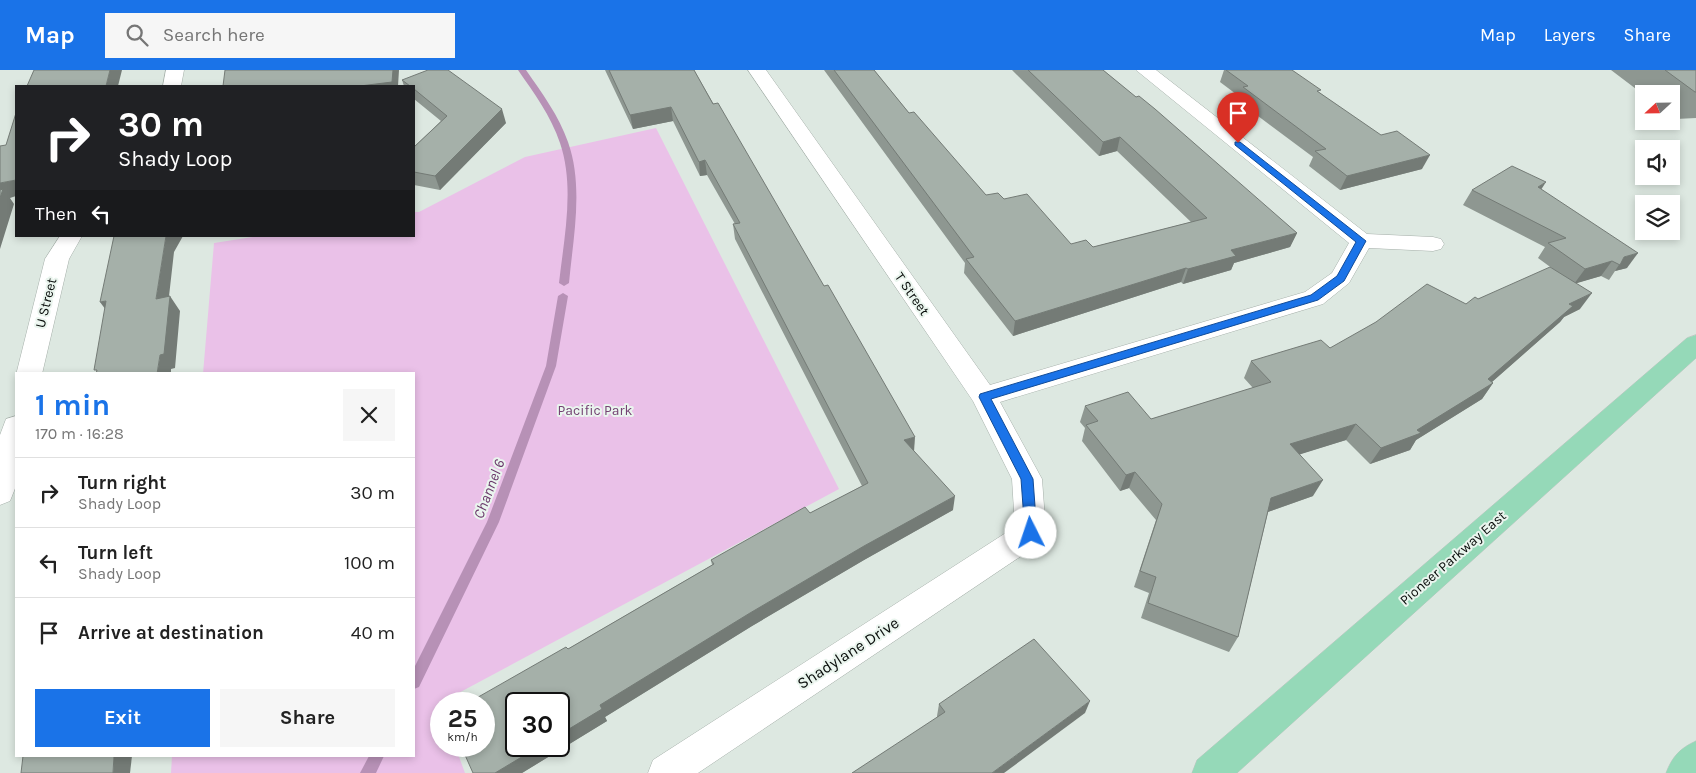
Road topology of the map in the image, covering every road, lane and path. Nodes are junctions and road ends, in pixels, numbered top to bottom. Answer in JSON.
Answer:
{"nodes":[{"id":1,"x":176,"y":70,"type":"edge"},
{"id":2,"x":757,"y":70,"type":"edge"},
{"id":3,"x":1145,"y":70,"type":"edge"},
{"id":4,"x":172,"y":85,"type":"edge"},
{"id":5,"x":70,"y":237,"type":"edge"},
{"id":6,"x":1361,"y":241,"type":"junction"},
{"id":7,"x":1432,"y":244,"type":"dead end"},
{"id":8,"x":1696,"y":344,"type":"edge"},
{"id":9,"x":29,"y":372,"type":"edge"},
{"id":10,"x":984,"y":397,"type":"junction"},
{"id":11,"x":15,"y":430,"type":"edge"},
{"id":12,"x":0,"y":493,"type":"edge"},
{"id":13,"x":1031,"y":533,"type":"joint"},
{"id":14,"x":1696,"y":759,"type":"edge"},
{"id":15,"x":666,"y":773,"type":"edge"},
{"id":16,"x":1210,"y":773,"type":"edge"},
{"id":17,"x":1684,"y":773,"type":"edge"}],
"edges":[{"from":1,"to":4,"type":"street"},
{"from":2,"to":10,"type":"street","name":"T Street"},
{"from":3,"to":6,"type":"street"},
{"from":5,"to":9,"type":"street","name":"U Street"},
{"from":6,"to":7,"type":"street"},
{"from":6,"to":10,"type":"street"},
{"from":8,"to":16,"type":"main road","name":"Pioneer Parkway East"},
{"from":10,"to":13,"type":"street","name":"T Street"},
{"from":11,"to":12,"type":"street"},
{"from":13,"to":15,"type":"street","name":"Shadylane Drive"},
{"from":14,"to":17,"type":"main road"}]}
